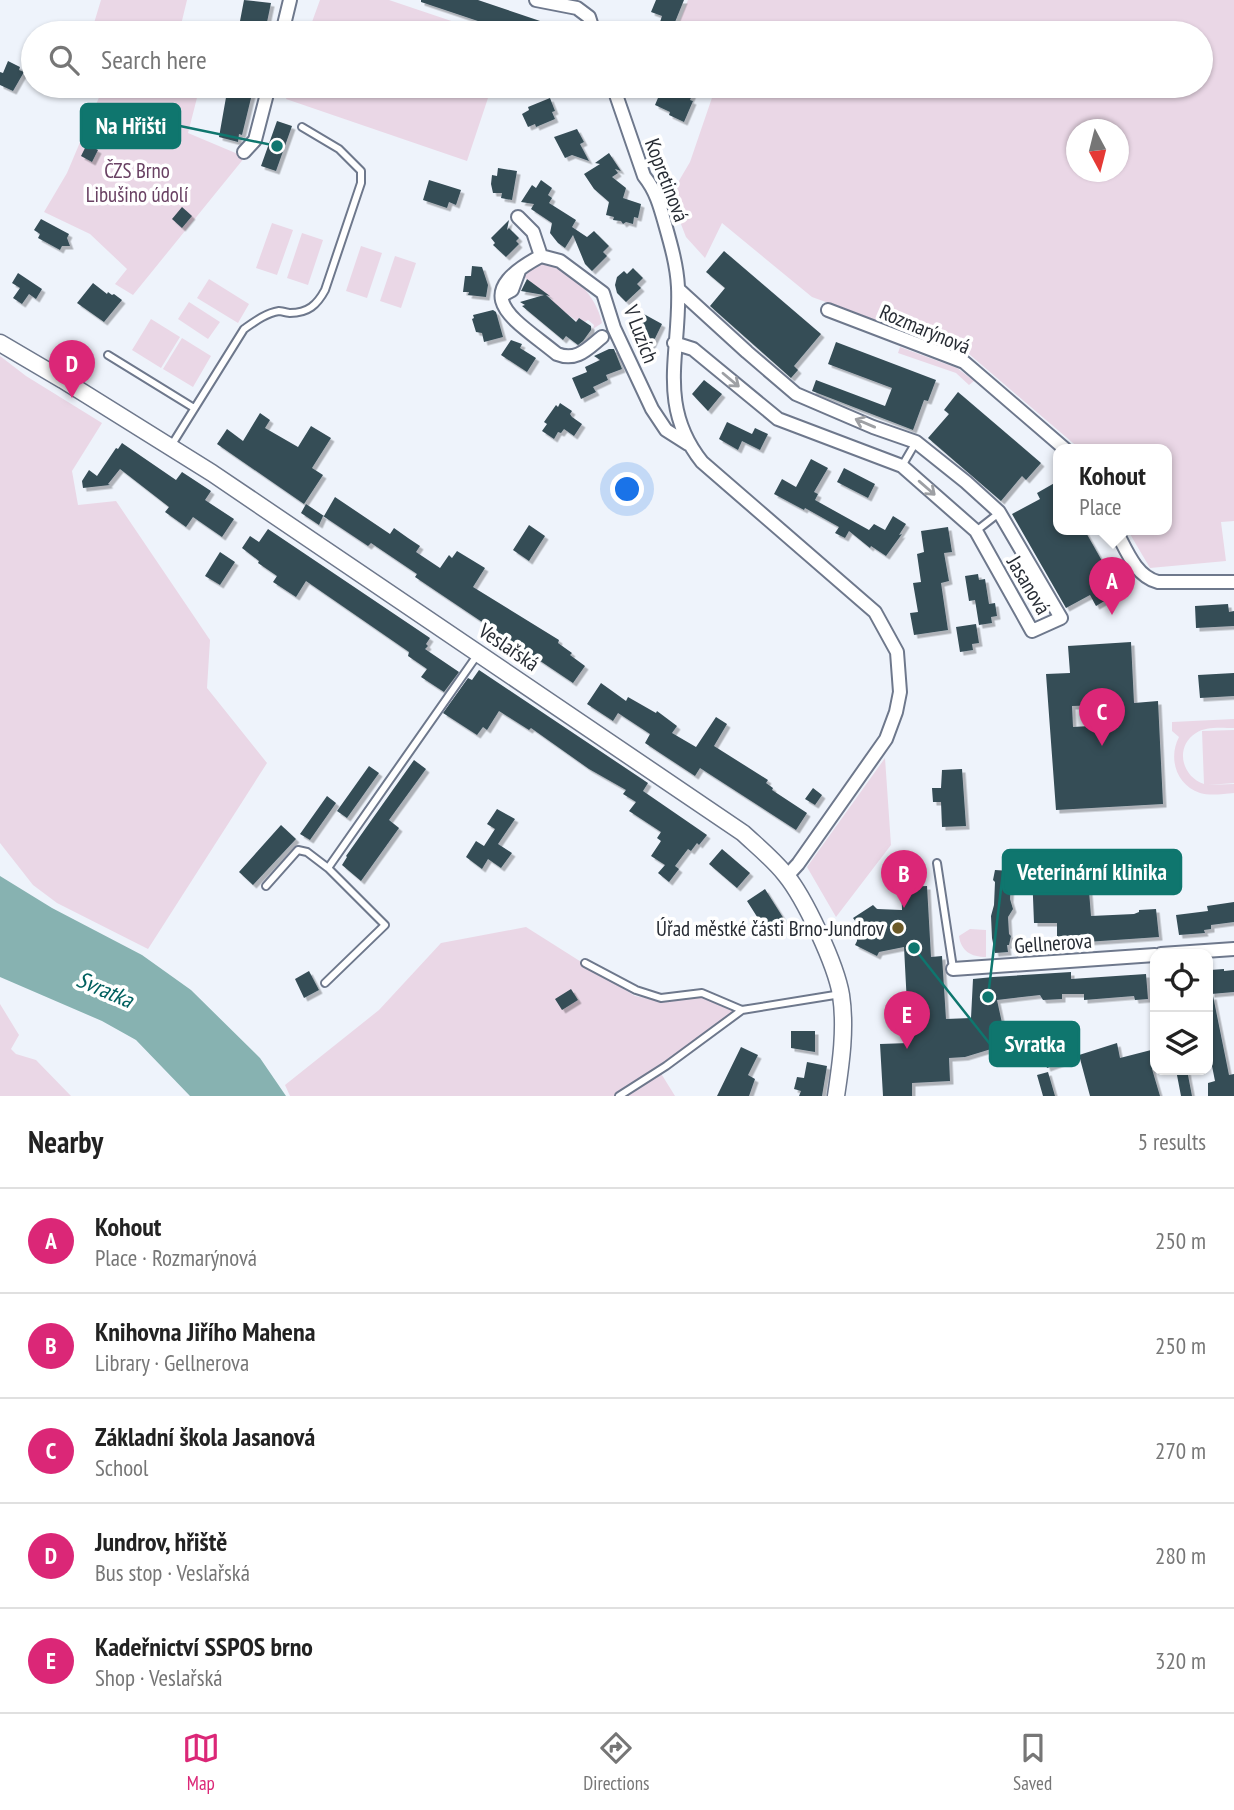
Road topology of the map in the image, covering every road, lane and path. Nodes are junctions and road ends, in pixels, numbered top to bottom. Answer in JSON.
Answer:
{"nodes":[{"id":1,"x":290,"y":0,"type":"edge"},
{"id":2,"x":536,"y":0,"type":"edge"},
{"id":3,"x":285,"y":21,"type":"edge"},
{"id":4,"x":590,"y":21,"type":"edge"},
{"id":5,"x":266,"y":98,"type":"edge"},
{"id":6,"x":617,"y":98,"type":"edge"},
{"id":7,"x":302,"y":127,"type":"dead end"},
{"id":8,"x":244,"y":152,"type":"dead end"},
{"id":9,"x":517,"y":217,"type":"dead end"},
{"id":10,"x":541,"y":256,"type":"junction"},
{"id":11,"x":678,"y":289,"type":"junction"},
{"id":12,"x":828,"y":310,"type":"dead end"},
{"id":13,"x":602,"y":337,"type":"dead end"},
{"id":14,"x":0,"y":343,"type":"edge"},
{"id":15,"x":674,"y":343,"type":"junction"},
{"id":16,"x":108,"y":355,"type":"dead end"},
{"id":17,"x":194,"y":408,"type":"junction"},
{"id":18,"x":916,"y":442,"type":"junction"},
{"id":19,"x":688,"y":444,"type":"junction"},
{"id":20,"x":1059,"y":444,"type":"edge"},
{"id":21,"x":170,"y":448,"type":"junction"},
{"id":22,"x":902,"y":466,"type":"junction"},
{"id":23,"x":999,"y":512,"type":"junction"},
{"id":24,"x":976,"y":531,"type":"junction"},
{"id":25,"x":1118,"y":535,"type":"edge"},
{"id":26,"x":1234,"y":582,"type":"edge"},
{"id":27,"x":479,"y":652,"type":"junction"},
{"id":28,"x":937,"y":863,"type":"dead end"},
{"id":29,"x":328,"y":868,"type":"junction"},
{"id":30,"x":787,"y":876,"type":"junction"},
{"id":31,"x":265,"y":886,"type":"dead end"},
{"id":32,"x":1234,"y":949,"type":"edge"},
{"id":33,"x":1213,"y":950,"type":"edge"},
{"id":34,"x":1150,"y":955,"type":"edge"},
{"id":35,"x":585,"y":963,"type":"dead end"},
{"id":36,"x":953,"y":969,"type":"joint"},
{"id":37,"x":325,"y":983,"type":"dead end"},
{"id":38,"x":841,"y":994,"type":"junction"},
{"id":39,"x":742,"y":1010,"type":"junction"},
{"id":40,"x":619,"y":1096,"type":"edge"},
{"id":41,"x":836,"y":1096,"type":"edge"}],
"edges":[{"from":1,"to":3,"type":"street"},
{"from":2,"to":4,"type":"street"},
{"from":5,"to":8,"type":"street"},
{"from":6,"to":11,"type":"street","name":"Kopretinová"},
{"from":7,"to":17,"type":"lane"},
{"from":9,"to":10,"type":"street"},
{"from":10,"to":13,"type":"street","name":"V Luzích"},
{"from":10,"to":19,"type":"street","name":"V Luzích"},
{"from":11,"to":15,"type":"street"},
{"from":18,"to":11,"type":"street","name":"Jasanová","one_way":true},
{"from":12,"to":20,"type":"street","name":"Rozmarýnová"},
{"from":14,"to":21,"type":"street","name":"Veslařská"},
{"from":15,"to":19,"type":"street"},
{"from":15,"to":22,"type":"street","name":"Jasanová","one_way":true},
{"from":16,"to":17,"type":"lane"},
{"from":17,"to":21,"type":"lane"},
{"from":18,"to":22,"type":"lane"},
{"from":18,"to":23,"type":"street","name":"Jasanová"},
{"from":19,"to":30,"type":"street"},
{"from":21,"to":27,"type":"street","name":"Veslařská"},
{"from":22,"to":24,"type":"street","name":"Jasanová","one_way":true},
{"from":23,"to":24,"type":"lane"},
{"from":23,"to":24,"type":"street","name":"Jasanová"},
{"from":25,"to":26,"type":"street"},
{"from":27,"to":29,"type":"lane"},
{"from":27,"to":30,"type":"street","name":"Veslařská"},
{"from":28,"to":36,"type":"lane"},
{"from":29,"to":31,"type":"lane"},
{"from":29,"to":37,"type":"lane"},
{"from":30,"to":38,"type":"street","name":"Veslařská"},
{"from":32,"to":33,"type":"street"},
{"from":34,"to":36,"type":"street","name":"Gellnerova"},
{"from":35,"to":39,"type":"lane"},
{"from":38,"to":39,"type":"lane"},
{"from":38,"to":41,"type":"street","name":"Veslařská"},
{"from":39,"to":40,"type":"lane"}]}
